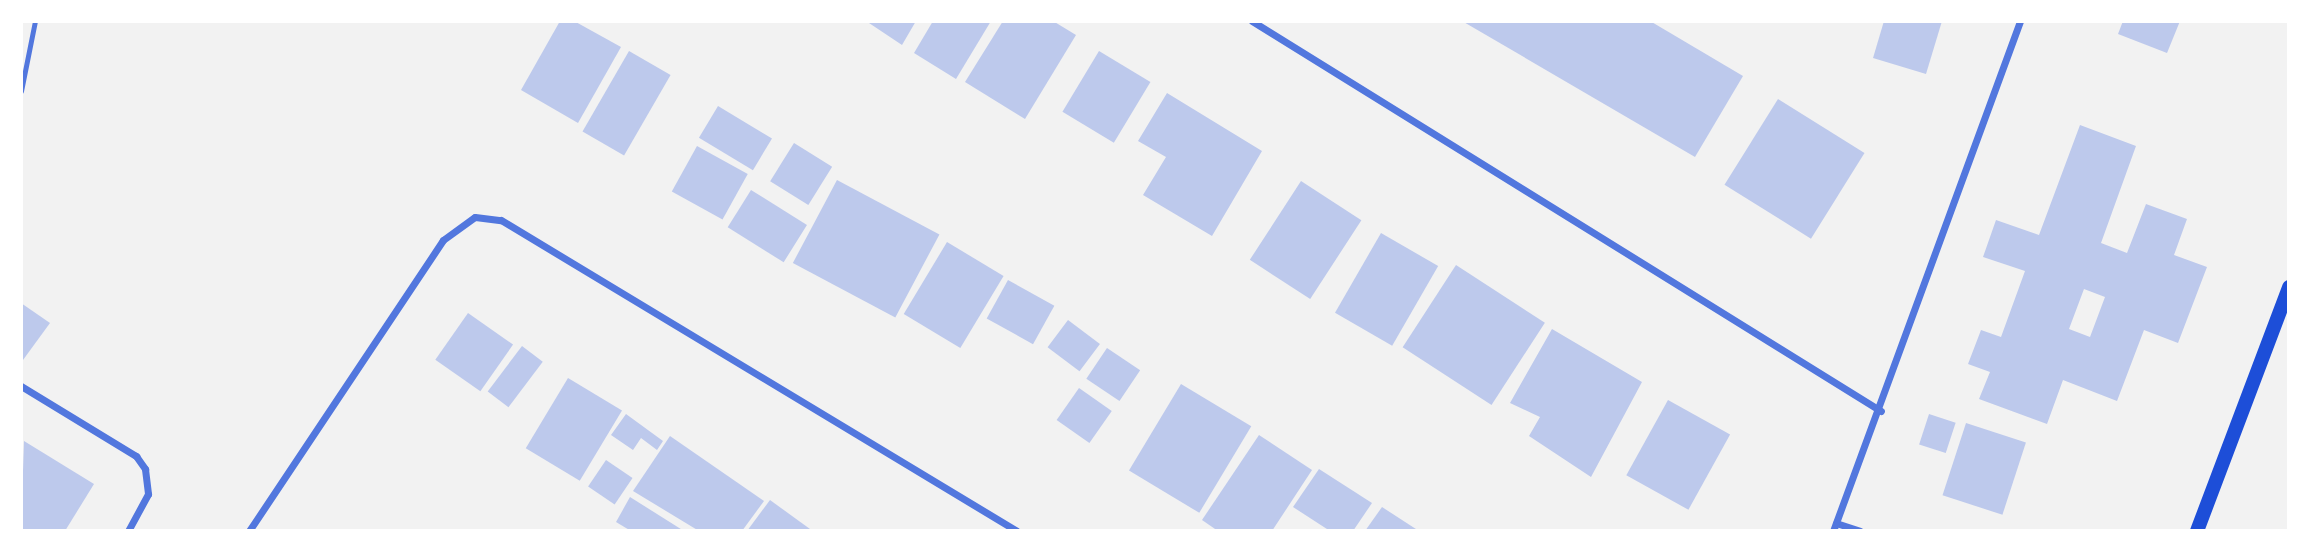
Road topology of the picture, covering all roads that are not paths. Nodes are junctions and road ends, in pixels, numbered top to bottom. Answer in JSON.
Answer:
{"nodes":[{"id":1,"x":36,"y":21,"type":"edge"},
{"id":2,"x":1252,"y":21,"type":"edge"},
{"id":3,"x":2020,"y":21,"type":"edge"},
{"id":4,"x":21,"y":91,"type":"edge"},
{"id":5,"x":2289,"y":286,"type":"edge"},
{"id":6,"x":21,"y":386,"type":"edge"},
{"id":7,"x":1881,"y":411,"type":"junction"},
{"id":8,"x":1834,"y":527,"type":"edge"},
{"id":9,"x":128,"y":531,"type":"edge"},
{"id":10,"x":249,"y":531,"type":"edge"},
{"id":11,"x":1017,"y":531,"type":"edge"},
{"id":12,"x":1860,"y":531,"type":"edge"},
{"id":13,"x":2197,"y":531,"type":"edge"}],
"edges":[{"from":1,"to":4,"type":"lane"},
{"from":2,"to":7,"type":"street"},
{"from":3,"to":7,"type":"street"},
{"from":5,"to":13,"type":"main road"},
{"from":6,"to":9,"type":"street"},
{"from":7,"to":8,"type":"street"},
{"from":8,"to":12,"type":"street"},
{"from":10,"to":11,"type":"street"}]}
